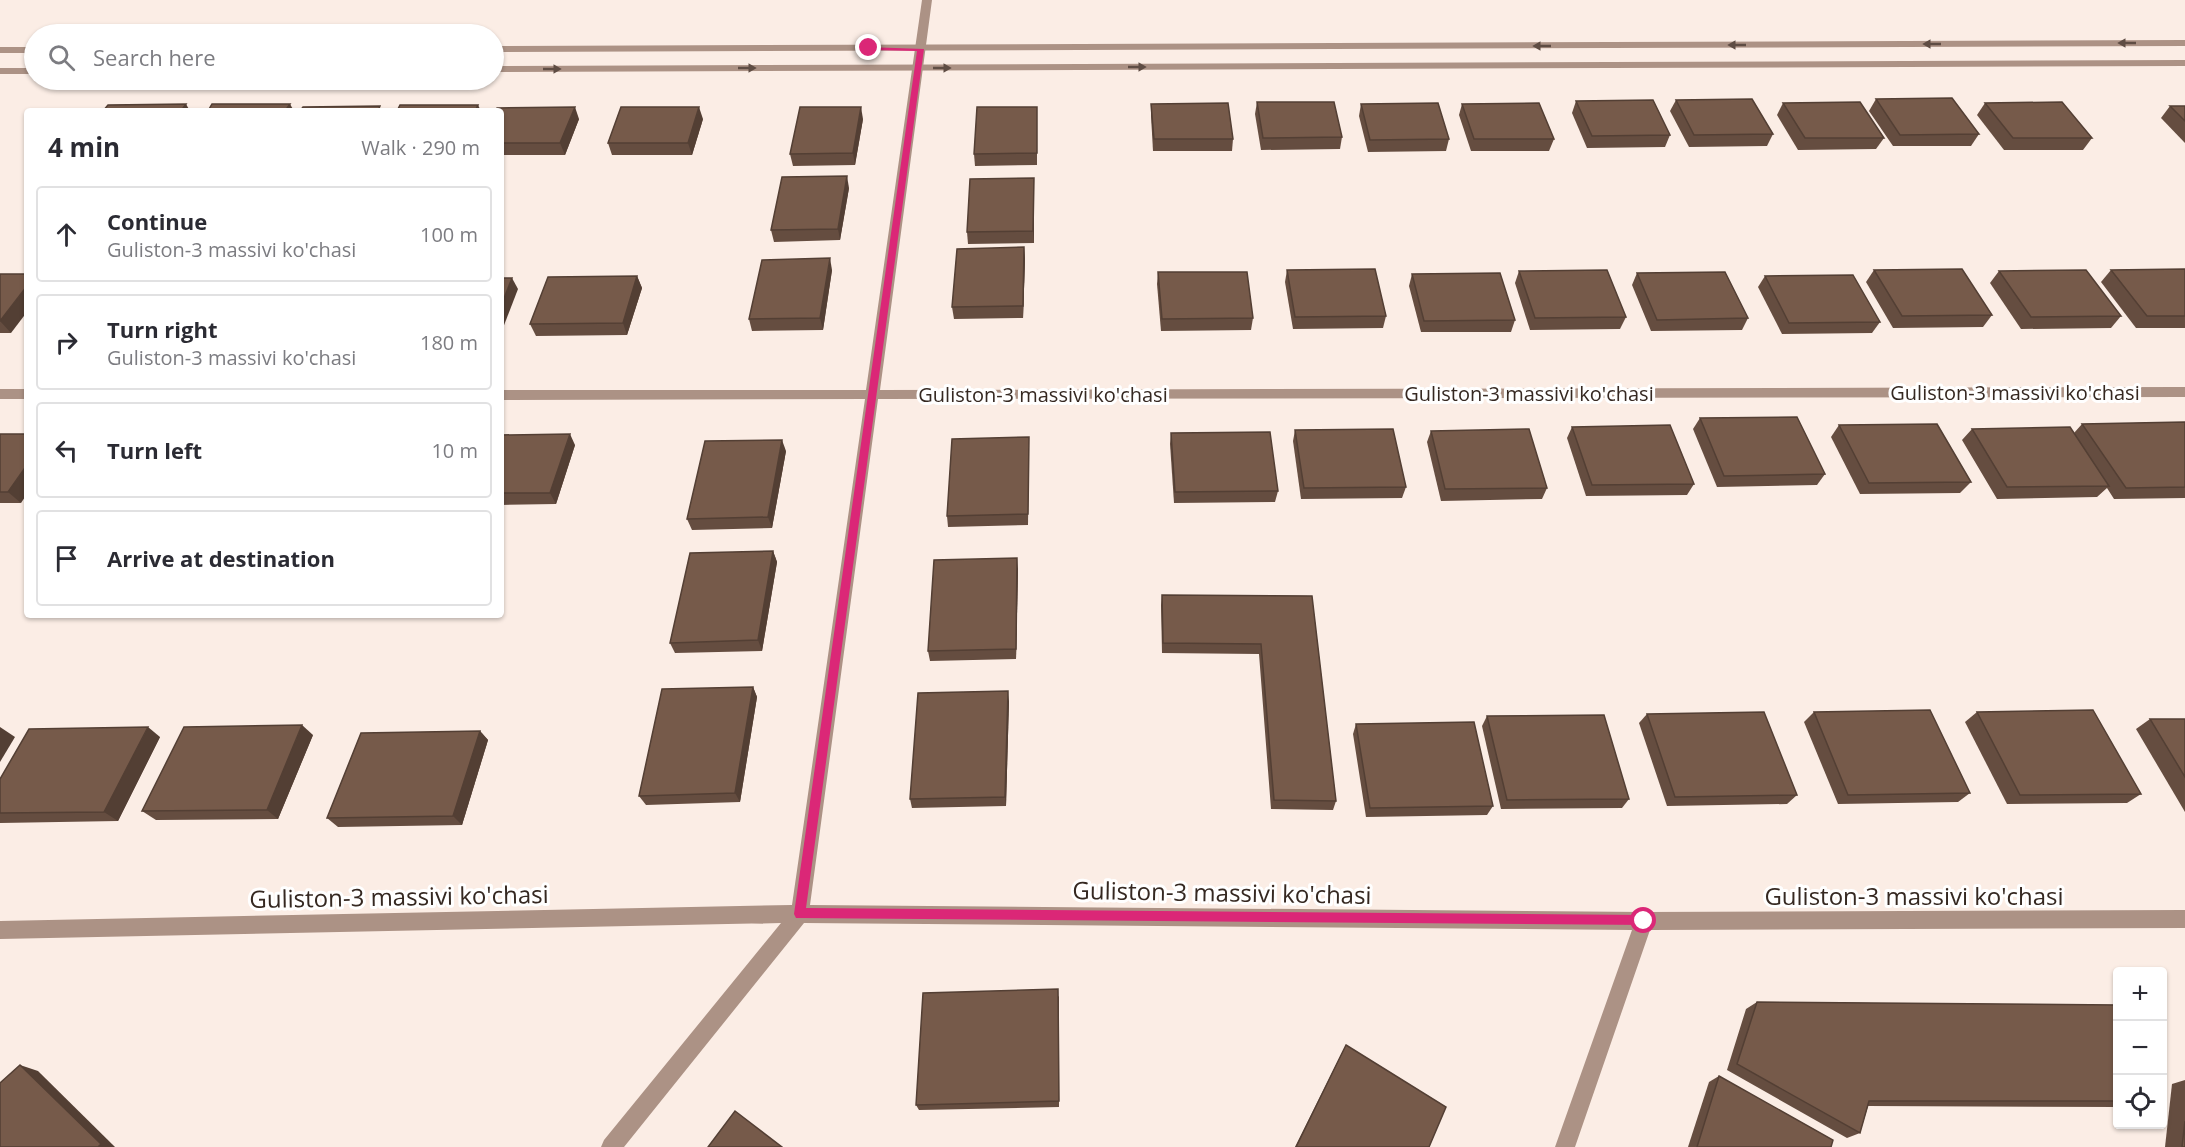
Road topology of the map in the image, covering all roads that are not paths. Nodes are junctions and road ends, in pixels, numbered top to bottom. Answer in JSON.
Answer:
{"nodes":[{"id":1,"x":927,"y":0,"type":"edge"},
{"id":2,"x":2185,"y":43,"type":"edge"},
{"id":3,"x":504,"y":49,"type":"edge"},
{"id":4,"x":921,"y":49,"type":"junction"},
{"id":5,"x":0,"y":50,"type":"edge"},
{"id":6,"x":24,"y":50,"type":"edge"},
{"id":7,"x":2185,"y":63,"type":"edge"},
{"id":8,"x":918,"y":68,"type":"junction"},
{"id":9,"x":504,"y":69,"type":"edge"},
{"id":10,"x":0,"y":71,"type":"edge"},
{"id":11,"x":24,"y":71,"type":"edge"},
{"id":12,"x":2185,"y":392,"type":"edge"},
{"id":13,"x":0,"y":394,"type":"edge"},
{"id":14,"x":24,"y":394,"type":"edge"},
{"id":15,"x":504,"y":394,"type":"edge"},
{"id":16,"x":872,"y":395,"type":"junction"},
{"id":17,"x":800,"y":914,"type":"junction"},
{"id":18,"x":2185,"y":919,"type":"edge"},
{"id":19,"x":1644,"y":921,"type":"junction"},
{"id":20,"x":0,"y":930,"type":"edge"},
{"id":21,"x":611,"y":1147,"type":"edge"},
{"id":22,"x":1565,"y":1147,"type":"edge"}],
"edges":[{"from":1,"to":4,"type":"street"},
{"from":2,"to":4,"type":"street","one_way":true},
{"from":3,"to":4,"type":"street"},
{"from":4,"to":8,"type":"street"},
{"from":5,"to":6,"type":"street"},
{"from":8,"to":7,"type":"street","one_way":true},
{"from":9,"to":8,"type":"street","one_way":true},
{"from":8,"to":16,"type":"street"},
{"from":10,"to":11,"type":"street"},
{"from":12,"to":16,"type":"street","name":"Guliston-3 massivi ko'chasi"},
{"from":13,"to":14,"type":"street"},
{"from":15,"to":16,"type":"street","name":"Guliston-3 massivi ko'chasi"},
{"from":16,"to":17,"type":"street"},
{"from":17,"to":19,"type":"street","name":"Guliston-3 massivi ko'chasi"},
{"from":17,"to":20,"type":"street","name":"Guliston-3 massivi ko'chasi"},
{"from":17,"to":21,"type":"street"},
{"from":18,"to":19,"type":"street","name":"Guliston-3 massivi ko'chasi"},
{"from":19,"to":22,"type":"street"}]}
